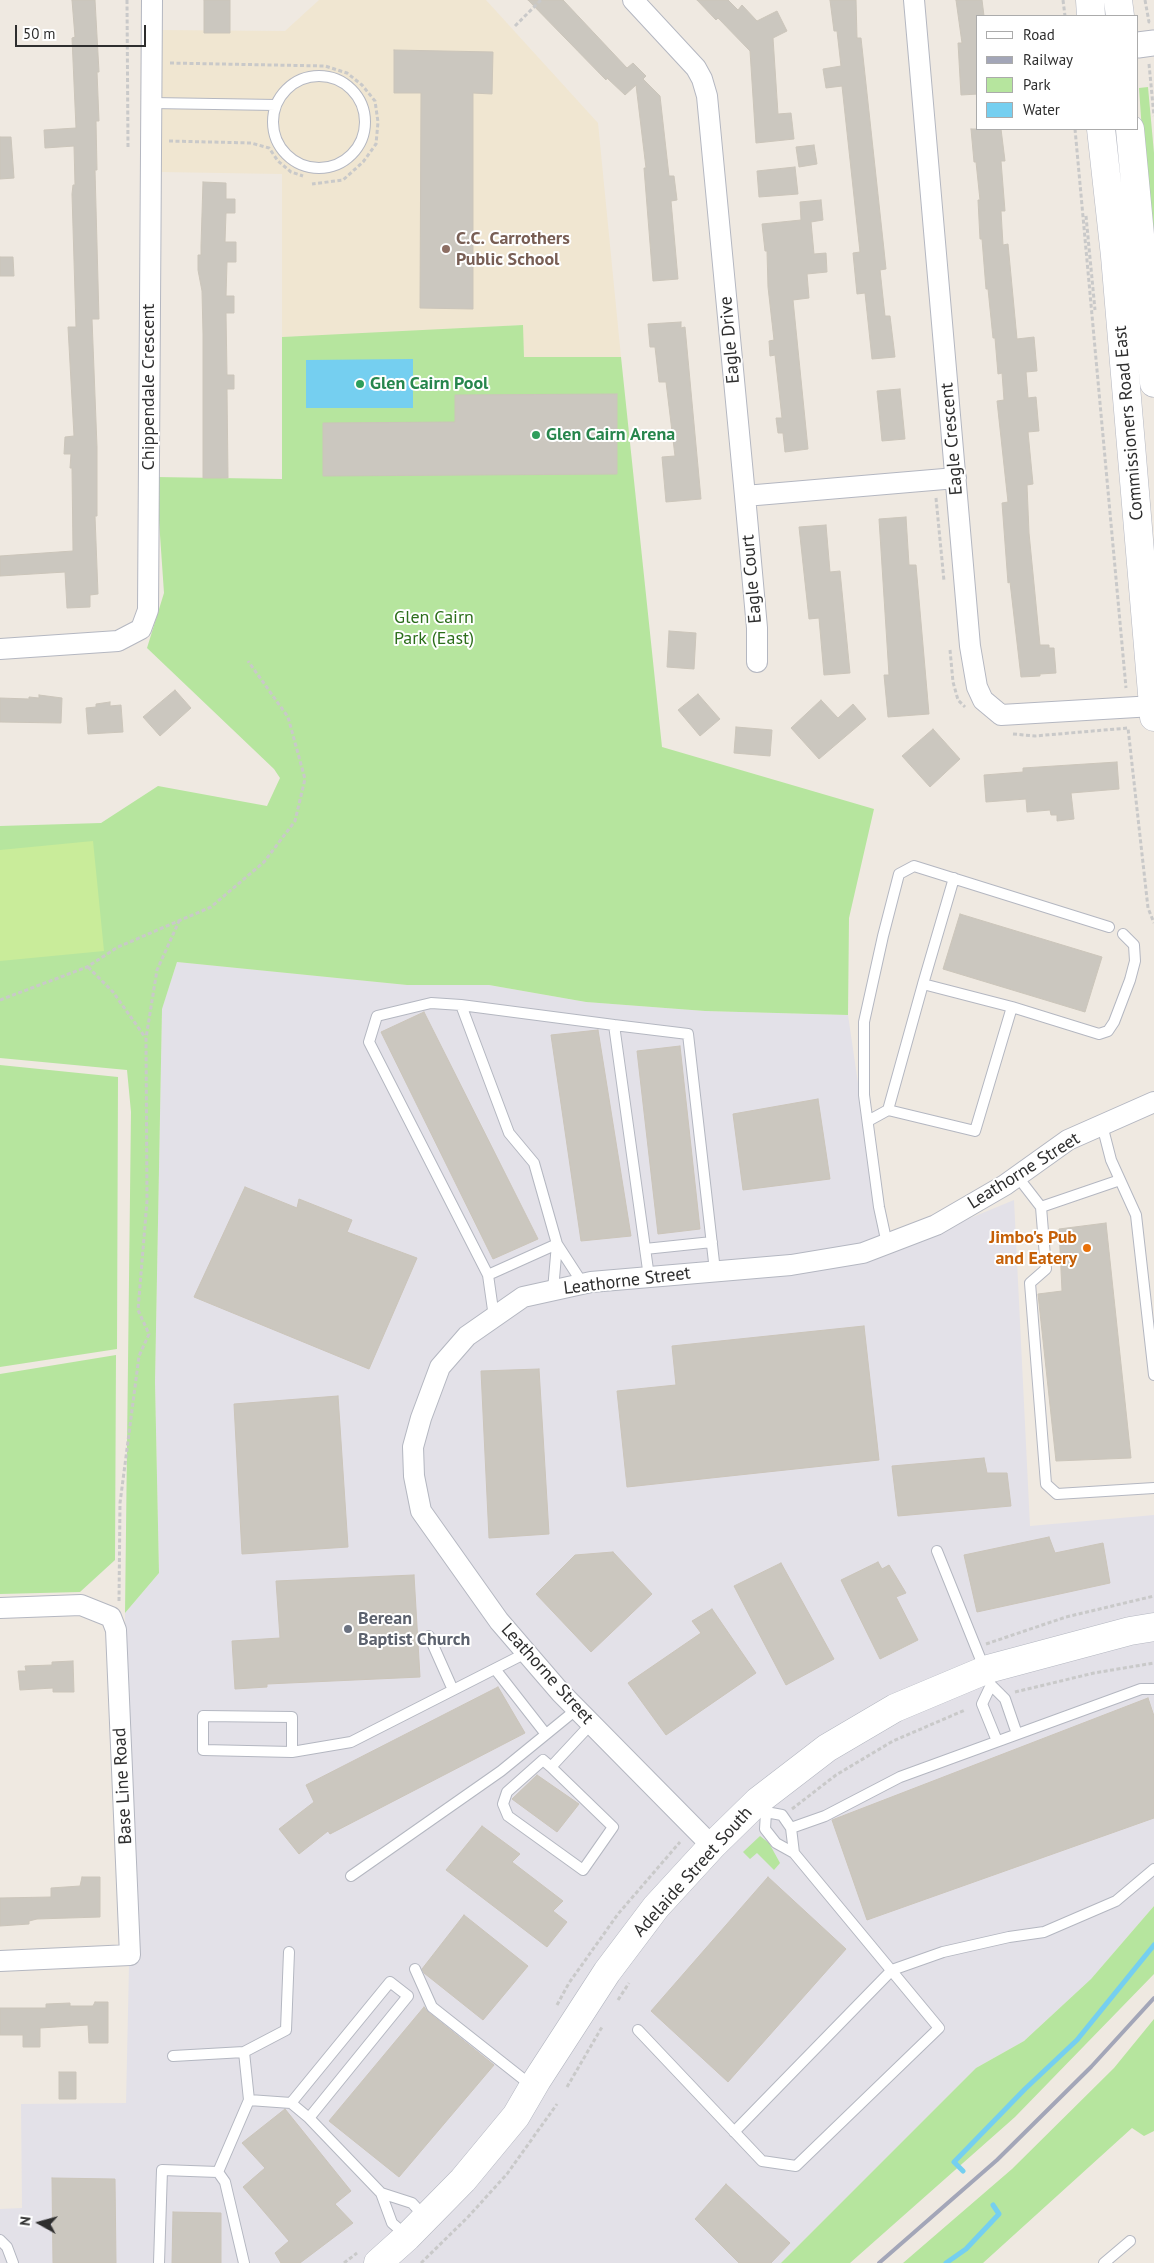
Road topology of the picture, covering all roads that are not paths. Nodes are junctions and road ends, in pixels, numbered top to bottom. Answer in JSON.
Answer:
{"nodes":[{"id":1,"x":152,"y":0,"type":"edge"},
{"id":2,"x":633,"y":0,"type":"edge"},
{"id":3,"x":914,"y":0,"type":"edge"},
{"id":4,"x":1090,"y":0,"type":"edge"},
{"id":5,"x":1118,"y":0,"type":"edge"},
{"id":6,"x":1091,"y":15,"type":"edge"},
{"id":7,"x":1120,"y":15,"type":"edge"},
{"id":8,"x":152,"y":103,"type":"junction"},
{"id":9,"x":276,"y":105,"type":"junction"},
{"id":10,"x":1101,"y":130,"type":"edge"},
{"id":11,"x":1130,"y":130,"type":"edge"},
{"id":12,"x":1154,"y":383,"type":"edge"},
{"id":13,"x":956,"y":478,"type":"junction"},
{"id":14,"x":745,"y":496,"type":"junction"},
{"id":15,"x":0,"y":649,"type":"edge"},
{"id":16,"x":757,"y":662,"type":"dead end"},
{"id":17,"x":1154,"y":710,"type":"edge"},
{"id":18,"x":954,"y":878,"type":"junction"},
{"id":19,"x":1110,"y":927,"type":"dead end"},
{"id":20,"x":1123,"y":934,"type":"dead end"},
{"id":21,"x":922,"y":984,"type":"junction"},
{"id":22,"x":461,"y":1004,"type":"junction"},
{"id":23,"x":1012,"y":1008,"type":"junction"},
{"id":24,"x":614,"y":1025,"type":"junction"},
{"id":25,"x":1154,"y":1102,"type":"edge"},
{"id":26,"x":888,"y":1110,"type":"junction"},
{"id":27,"x":868,"y":1121,"type":"junction"},
{"id":28,"x":1102,"y":1124,"type":"junction"},
{"id":29,"x":1017,"y":1176,"type":"junction"},
{"id":30,"x":1120,"y":1180,"type":"junction"},
{"id":31,"x":1041,"y":1207,"type":"junction"},
{"id":32,"x":712,"y":1242,"type":"junction"},
{"id":33,"x":556,"y":1244,"type":"junction"},
{"id":34,"x":887,"y":1244,"type":"junction"},
{"id":35,"x":645,"y":1249,"type":"junction"},
{"id":36,"x":715,"y":1271,"type":"junction"},
{"id":37,"x":488,"y":1275,"type":"junction"},
{"id":38,"x":649,"y":1277,"type":"junction"},
{"id":39,"x":583,"y":1284,"type":"junction"},
{"id":40,"x":554,"y":1290,"type":"junction"},
{"id":41,"x":494,"y":1317,"type":"junction"},
{"id":42,"x":1154,"y":1375,"type":"edge"},
{"id":43,"x":1154,"y":1488,"type":"edge"},
{"id":44,"x":937,"y":1551,"type":"dead end"},
{"id":45,"x":0,"y":1608,"type":"edge"},
{"id":46,"x":1154,"y":1627,"type":"edge"},
{"id":47,"x":428,"y":1636,"type":"dead end"},
{"id":48,"x":526,"y":1653,"type":"junction"},
{"id":49,"x":495,"y":1669,"type":"junction"},
{"id":50,"x":989,"y":1678,"type":"junction"},
{"id":51,"x":1154,"y":1689,"type":"edge"},
{"id":52,"x":453,"y":1690,"type":"junction"},
{"id":53,"x":577,"y":1709,"type":"junction"},
{"id":54,"x":591,"y":1724,"type":"junction"},
{"id":55,"x":545,"y":1733,"type":"junction"},
{"id":56,"x":1018,"y":1734,"type":"junction"},
{"id":57,"x":997,"y":1741,"type":"junction"},
{"id":58,"x":292,"y":1752,"type":"junction"},
{"id":59,"x":551,"y":1767,"type":"junction"},
{"id":60,"x":762,"y":1806,"type":"junction"},
{"id":61,"x":791,"y":1828,"type":"junction"},
{"id":62,"x":712,"y":1846,"type":"junction"},
{"id":63,"x":794,"y":1853,"type":"junction"},
{"id":64,"x":1154,"y":1870,"type":"edge"},
{"id":65,"x":351,"y":1876,"type":"dead end"},
{"id":66,"x":289,"y":1952,"type":"dead end"},
{"id":67,"x":0,"y":1961,"type":"edge"},
{"id":68,"x":415,"y":1969,"type":"dead end"},
{"id":69,"x":892,"y":1970,"type":"junction"},
{"id":70,"x":638,"y":2030,"type":"dead end"},
{"id":71,"x":244,"y":2052,"type":"junction"},
{"id":72,"x":173,"y":2056,"type":"dead end"},
{"id":73,"x":533,"y":2087,"type":"junction"},
{"id":74,"x":249,"y":2100,"type":"junction"},
{"id":75,"x":291,"y":2103,"type":"junction"},
{"id":76,"x":309,"y":2118,"type":"junction"},
{"id":77,"x":734,"y":2132,"type":"junction"},
{"id":78,"x":218,"y":2172,"type":"junction"},
{"id":79,"x":380,"y":2193,"type":"junction"},
{"id":80,"x":417,"y":2227,"type":"junction"},
{"id":81,"x":0,"y":2240,"type":"edge"},
{"id":82,"x":1130,"y":2241,"type":"dead end"},
{"id":83,"x":384,"y":2261,"type":"edge"},
{"id":84,"x":13,"y":2263,"type":"edge"},
{"id":85,"x":159,"y":2263,"type":"edge"},
{"id":86,"x":244,"y":2263,"type":"edge"},
{"id":87,"x":1104,"y":2263,"type":"edge"}],
"edges":[{"from":1,"to":8,"type":"street","name":"Chippendale Crescent"},
{"from":2,"to":14,"type":"street","name":"Eagle Drive"},
{"from":3,"to":13,"type":"street","name":"Eagle Crescent"},
{"from":4,"to":6,"type":"main road"},
{"from":5,"to":7,"type":"main road"},
{"from":8,"to":9,"type":"lane"},
{"from":8,"to":15,"type":"street","name":"Chippendale Crescent"},
{"from":9,"to":9,"type":"lane"},
{"from":10,"to":17,"type":"main road","name":"Commissioners Road East"},
{"from":11,"to":12,"type":"main road","name":"Commissioners Road East"},
{"from":13,"to":14,"type":"street"},
{"from":13,"to":17,"type":"street","name":"Eagle Crescent"},
{"from":14,"to":16,"type":"street","name":"Eagle Court"},
{"from":18,"to":19,"type":"lane"},
{"from":18,"to":21,"type":"lane"},
{"from":18,"to":27,"type":"lane"},
{"from":20,"to":23,"type":"lane"},
{"from":21,"to":23,"type":"lane"},
{"from":21,"to":26,"type":"lane"},
{"from":22,"to":24,"type":"lane"},
{"from":22,"to":33,"type":"lane"},
{"from":22,"to":37,"type":"lane"},
{"from":23,"to":26,"type":"lane"},
{"from":24,"to":32,"type":"lane"},
{"from":24,"to":35,"type":"lane"},
{"from":25,"to":28,"type":"street","name":"Leathorne Street"},
{"from":26,"to":27,"type":"lane"},
{"from":27,"to":34,"type":"lane"},
{"from":28,"to":29,"type":"street","name":"Leathorne Street"},
{"from":28,"to":30,"type":"lane"},
{"from":29,"to":31,"type":"lane"},
{"from":29,"to":34,"type":"street","name":"Leathorne Street"},
{"from":30,"to":31,"type":"lane"},
{"from":30,"to":42,"type":"lane"},
{"from":31,"to":43,"type":"lane"},
{"from":32,"to":35,"type":"lane"},
{"from":32,"to":36,"type":"lane"},
{"from":33,"to":37,"type":"lane"},
{"from":33,"to":39,"type":"lane"},
{"from":33,"to":40,"type":"lane"},
{"from":34,"to":36,"type":"street","name":"Leathorne Street"},
{"from":35,"to":38,"type":"lane"},
{"from":36,"to":38,"type":"street","name":"Leathorne Street"},
{"from":37,"to":41,"type":"lane"},
{"from":38,"to":39,"type":"street","name":"Leathorne Street"},
{"from":39,"to":40,"type":"street","name":"Leathorne Street"},
{"from":40,"to":41,"type":"street","name":"Leathorne Street"},
{"from":41,"to":48,"type":"street","name":"Leathorne Street"},
{"from":44,"to":50,"type":"lane"},
{"from":45,"to":67,"type":"street","name":"Base Line Road"},
{"from":46,"to":50,"type":"main road","name":"Adelaide Street South"},
{"from":47,"to":52,"type":"lane"},
{"from":48,"to":49,"type":"lane"},
{"from":48,"to":53,"type":"street","name":"Leathorne Street"},
{"from":49,"to":52,"type":"lane"},
{"from":49,"to":55,"type":"lane"},
{"from":50,"to":56,"type":"lane"},
{"from":50,"to":57,"type":"lane"},
{"from":50,"to":60,"type":"main road","name":"Adelaide Street South"},
{"from":51,"to":56,"type":"lane"},
{"from":52,"to":58,"type":"lane"},
{"from":53,"to":54,"type":"street","name":"Leathorne Street"},
{"from":53,"to":55,"type":"lane"},
{"from":54,"to":59,"type":"lane"},
{"from":54,"to":62,"type":"street","name":"Leathorne Street"},
{"from":55,"to":65,"type":"lane"},
{"from":56,"to":57,"type":"lane"},
{"from":57,"to":61,"type":"lane"},
{"from":58,"to":58,"type":"lane"},
{"from":59,"to":59,"type":"lane"},
{"from":60,"to":61,"type":"lane"},
{"from":60,"to":62,"type":"main road","name":"Adelaide Street South"},
{"from":60,"to":63,"type":"lane"},
{"from":61,"to":63,"type":"lane"},
{"from":62,"to":73,"type":"main road","name":"Adelaide Street South"},
{"from":63,"to":69,"type":"lane"},
{"from":64,"to":69,"type":"lane"},
{"from":66,"to":71,"type":"lane"},
{"from":68,"to":73,"type":"lane"},
{"from":69,"to":77,"type":"lane"},
{"from":69,"to":77,"type":"lane"},
{"from":70,"to":77,"type":"lane"},
{"from":71,"to":72,"type":"lane"},
{"from":71,"to":74,"type":"lane"},
{"from":73,"to":80,"type":"main road","name":"Adelaide Street South"},
{"from":74,"to":75,"type":"lane"},
{"from":74,"to":78,"type":"lane"},
{"from":75,"to":76,"type":"lane"},
{"from":75,"to":76,"type":"lane"},
{"from":76,"to":79,"type":"lane"},
{"from":78,"to":85,"type":"lane"},
{"from":78,"to":86,"type":"lane"},
{"from":79,"to":80,"type":"lane"},
{"from":79,"to":80,"type":"lane"},
{"from":80,"to":83,"type":"main road","name":"Adelaide Street South"},
{"from":81,"to":84,"type":"lane"},
{"from":82,"to":87,"type":"lane"}]}
